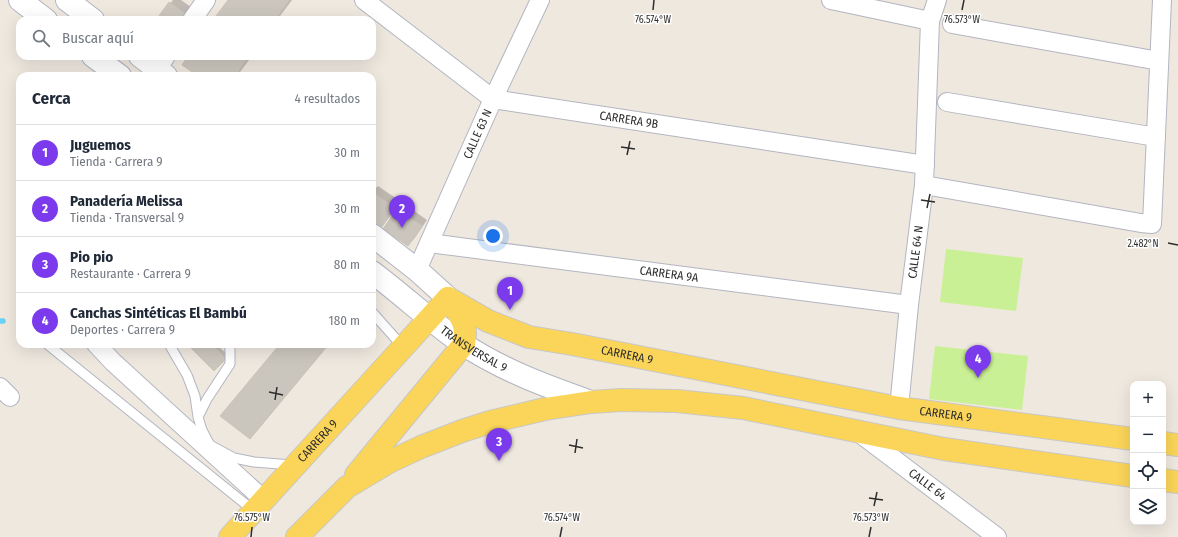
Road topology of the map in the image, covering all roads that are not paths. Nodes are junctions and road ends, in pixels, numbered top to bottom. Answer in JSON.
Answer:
{"nodes":[{"id":1,"x":20,"y":0,"type":"edge"},
{"id":2,"x":67,"y":0,"type":"edge"},
{"id":3,"x":206,"y":0,"type":"edge"},
{"id":4,"x":364,"y":0,"type":"edge"},
{"id":5,"x":540,"y":0,"type":"edge"},
{"id":6,"x":831,"y":0,"type":"edge"},
{"id":7,"x":937,"y":0,"type":"edge"},
{"id":8,"x":1162,"y":0,"type":"edge"},
{"id":9,"x":41,"y":16,"type":"edge"},
{"id":10,"x":88,"y":16,"type":"edge"},
{"id":11,"x":195,"y":16,"type":"edge"},
{"id":12,"x":930,"y":21,"type":"junction"},
{"id":13,"x":952,"y":24,"type":"dead end"},
{"id":14,"x":98,"y":60,"type":"edge"},
{"id":15,"x":146,"y":60,"type":"edge"},
{"id":16,"x":1159,"y":61,"type":"junction"},
{"id":17,"x":160,"y":69,"type":"edge"},
{"id":18,"x":115,"y":72,"type":"edge"},
{"id":19,"x":493,"y":99,"type":"junction"},
{"id":20,"x":947,"y":102,"type":"dead end"},
{"id":21,"x":1156,"y":137,"type":"junction"},
{"id":22,"x":924,"y":175,"type":"junction"},
{"id":23,"x":376,"y":238,"type":"edge"},
{"id":24,"x":429,"y":243,"type":"junction"},
{"id":25,"x":417,"y":270,"type":"junction"},
{"id":26,"x":376,"y":275,"type":"edge"},
{"id":27,"x":448,"y":298,"type":"junction"},
{"id":28,"x":909,"y":305,"type":"junction"},
{"id":29,"x":376,"y":317,"type":"edge"},
{"id":30,"x":429,"y":319,"type":"junction"},
{"id":31,"x":464,"y":344,"type":"junction"},
{"id":32,"x":403,"y":347,"type":"junction"},
{"id":33,"x":52,"y":348,"type":"edge"},
{"id":34,"x":100,"y":348,"type":"edge"},
{"id":35,"x":171,"y":348,"type":"edge"},
{"id":36,"x":230,"y":348,"type":"edge"},
{"id":37,"x":591,"y":402,"type":"junction"},
{"id":38,"x":899,"y":408,"type":"junction"},
{"id":39,"x":198,"y":417,"type":"junction"},
{"id":40,"x":858,"y":432,"type":"junction"},
{"id":41,"x":1130,"y":439,"type":"edge"},
{"id":42,"x":1166,"y":443,"type":"edge"},
{"id":43,"x":1178,"y":445,"type":"edge"},
{"id":44,"x":296,"y":465,"type":"junction"},
{"id":45,"x":1130,"y":476,"type":"edge"},
{"id":46,"x":1166,"y":480,"type":"edge"},
{"id":47,"x":1178,"y":482,"type":"edge"},
{"id":48,"x":347,"y":487,"type":"junction"},
{"id":49,"x":259,"y":506,"type":"junction"},
{"id":50,"x":230,"y":537,"type":"edge"},
{"id":51,"x":297,"y":537,"type":"edge"},
{"id":52,"x":997,"y":537,"type":"edge"}],
"edges":[{"from":1,"to":9,"type":"main road"},
{"from":2,"to":10,"type":"main road"},
{"from":3,"to":11,"type":"street"},
{"from":4,"to":19,"type":"street","name":"CARRERA 9B"},
{"from":5,"to":19,"type":"street","name":"CALLE 63 N"},
{"from":6,"to":12,"type":"street"},
{"from":7,"to":12,"type":"street","name":"CALLE 64 N"},
{"from":8,"to":16,"type":"street"},
{"from":12,"to":22,"type":"street","name":"CALLE 64 N"},
{"from":13,"to":16,"type":"street"},
{"from":14,"to":18,"type":"main road"},
{"from":15,"to":17,"type":"main road"},
{"from":16,"to":21,"type":"street"},
{"from":19,"to":22,"type":"street","name":"CARRERA 9B"},
{"from":19,"to":24,"type":"street","name":"CALLE 63 N"},
{"from":20,"to":21,"type":"street"},
{"from":21,"to":22,"type":"street","name":"CARRERA 9B"},
{"from":22,"to":28,"type":"street","name":"CALLE 64 N"},
{"from":23,"to":25,"type":"main road"},
{"from":24,"to":25,"type":"street","name":"CALLE 63 N"},
{"from":24,"to":28,"type":"street","name":"CARRERA 9A"},
{"from":25,"to":27,"type":"main road"},
{"from":26,"to":30,"type":"main road","name":"TRANSVERSAL 9"},
{"from":27,"to":30,"type":"main road","name":"CARRERA 9"},
{"from":27,"to":31,"type":"main road"},
{"from":27,"to":38,"type":"main road","name":"CARRERA 9"},
{"from":28,"to":38,"type":"street","name":"CALLE 64 N"},
{"from":29,"to":32,"type":"lane"},
{"from":30,"to":31,"type":"main road","name":"TRANSVERSAL 9"},
{"from":30,"to":32,"type":"main road","name":"CARRERA 9"},
{"from":31,"to":37,"type":"main road","name":"TRANSVERSAL 9"},
{"from":31,"to":48,"type":"main road"},
{"from":32,"to":44,"type":"main road","name":"CARRERA 9"},
{"from":33,"to":49,"type":"lane"},
{"from":34,"to":49,"type":"street"},
{"from":35,"to":39,"type":"lane"},
{"from":36,"to":39,"type":"lane"},
{"from":37,"to":40,"type":"main road"},
{"from":37,"to":48,"type":"main road"},
{"from":38,"to":41,"type":"main road","name":"CARRERA 9"},
{"from":39,"to":44,"type":"lane"},
{"from":40,"to":45,"type":"main road"},
{"from":40,"to":52,"type":"street","name":"CALLE 64"},
{"from":42,"to":43,"type":"main road"},
{"from":44,"to":49,"type":"main road","name":"CARRERA 9"},
{"from":46,"to":47,"type":"main road"},
{"from":48,"to":51,"type":"main road"},
{"from":49,"to":50,"type":"main road","name":"CARRERA 9"}]}
